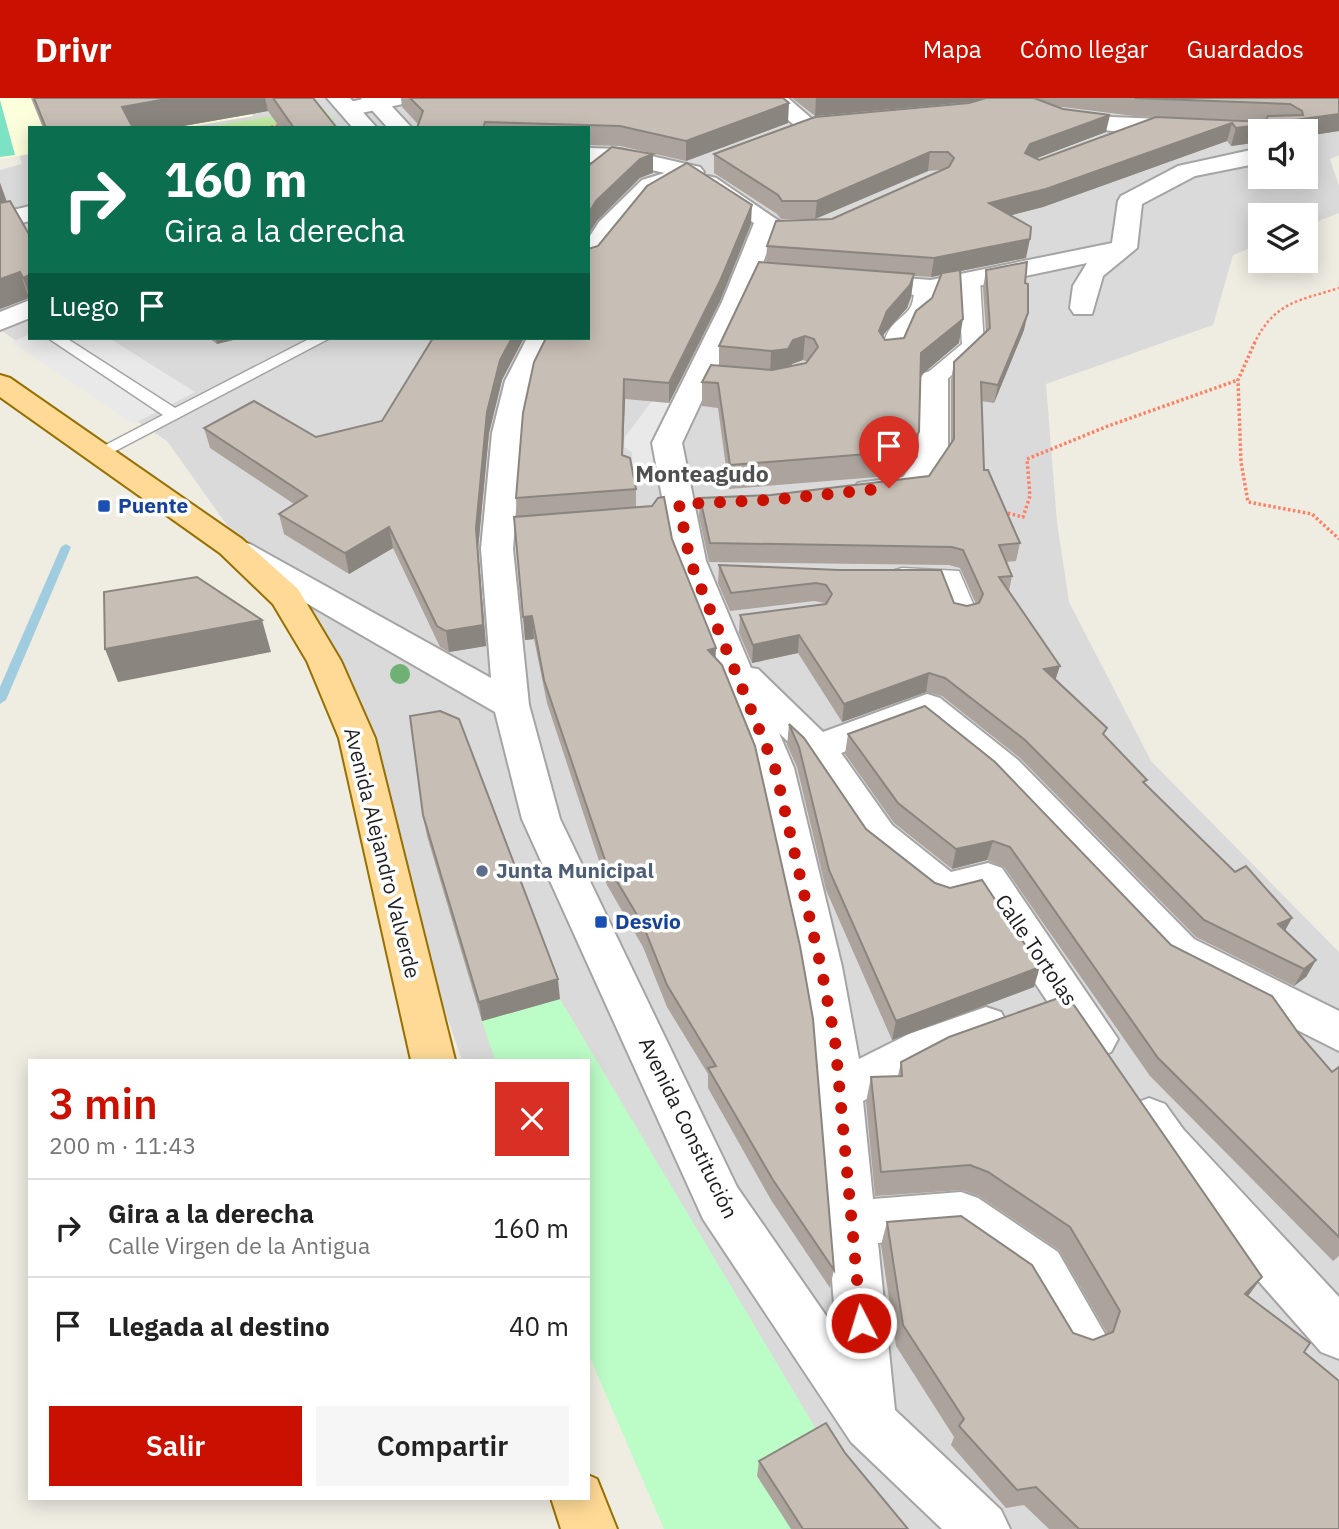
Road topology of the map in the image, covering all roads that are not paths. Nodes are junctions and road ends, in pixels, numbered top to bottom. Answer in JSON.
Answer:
{"nodes":[{"id":1,"x":399,"y":98,"type":"edge"},
{"id":2,"x":374,"y":100,"type":"edge"},
{"id":3,"x":784,"y":100,"type":"edge"},
{"id":4,"x":1004,"y":100,"type":"edge"},
{"id":5,"x":343,"y":103,"type":"edge"},
{"id":6,"x":835,"y":123,"type":"edge"},
{"id":7,"x":1141,"y":125,"type":"junction"},
{"id":8,"x":364,"y":126,"type":"edge"},
{"id":9,"x":399,"y":126,"type":"edge"},
{"id":10,"x":809,"y":126,"type":"junction"},
{"id":11,"x":1248,"y":129,"type":"edge"},
{"id":12,"x":786,"y":135,"type":"edge"},
{"id":13,"x":1101,"y":146,"type":"edge"},
{"id":14,"x":590,"y":155,"type":"edge"},
{"id":15,"x":1248,"y":160,"type":"edge"},
{"id":16,"x":703,"y":167,"type":"junction"},
{"id":17,"x":28,"y":214,"type":"edge"},
{"id":18,"x":0,"y":221,"type":"edge"},
{"id":19,"x":763,"y":229,"type":"junction"},
{"id":20,"x":790,"y":231,"type":"edge"},
{"id":21,"x":1124,"y":248,"type":"junction"},
{"id":22,"x":590,"y":256,"type":"edge"},
{"id":23,"x":746,"y":274,"type":"junction"},
{"id":24,"x":774,"y":276,"type":"edge"},
{"id":25,"x":969,"y":279,"type":"junction"},
{"id":26,"x":842,"y":281,"type":"edge"},
{"id":27,"x":925,"y":288,"type":"junction"},
{"id":28,"x":1083,"y":308,"type":"dead end"},
{"id":29,"x":28,"y":309,"type":"edge"},
{"id":30,"x":0,"y":322,"type":"edge"},
{"id":31,"x":59,"y":340,"type":"edge"},
{"id":32,"x":318,"y":340,"type":"edge"},
{"id":33,"x":540,"y":340,"type":"edge"},
{"id":34,"x":890,"y":356,"type":"edge"},
{"id":35,"x":934,"y":379,"type":"joint"},
{"id":36,"x":0,"y":384,"type":"edge"},
{"id":37,"x":176,"y":415,"type":"junction"},
{"id":38,"x":102,"y":453,"type":"junction"},
{"id":39,"x":835,"y":494,"type":"edge"},
{"id":40,"x":231,"y":546,"type":"junction"},
{"id":41,"x":872,"y":577,"type":"edge"},
{"id":42,"x":963,"y":613,"type":"edge"},
{"id":43,"x":734,"y":667,"type":"junction"},
{"id":44,"x":511,"y":705,"type":"junction"},
{"id":45,"x":817,"y":748,"type":"junction"},
{"id":46,"x":1067,"y":996,"type":"junction"},
{"id":47,"x":1339,"y":1032,"type":"edge"},
{"id":48,"x":433,"y":1059,"type":"edge"},
{"id":49,"x":841,"y":1091,"type":"junction"},
{"id":50,"x":853,"y":1223,"type":"junction"},
{"id":51,"x":1080,"y":1334,"type":"edge"},
{"id":52,"x":1339,"y":1334,"type":"edge"},
{"id":53,"x":870,"y":1423,"type":"junction"},
{"id":54,"x":579,"y":1500,"type":"edge"},
{"id":55,"x":589,"y":1529,"type":"edge"},
{"id":56,"x":982,"y":1529,"type":"edge"}],
"edges":[{"from":1,"to":2,"type":"street"},
{"from":2,"to":5,"type":"street"},
{"from":2,"to":9,"type":"street"},
{"from":3,"to":10,"type":"street"},
{"from":4,"to":7,"type":"street"},
{"from":5,"to":8,"type":"street"},
{"from":6,"to":10,"type":"street"},
{"from":7,"to":11,"type":"street"},
{"from":7,"to":13,"type":"street"},
{"from":10,"to":12,"type":"street"},
{"from":14,"to":16,"type":"street"},
{"from":15,"to":21,"type":"street"},
{"from":16,"to":19,"type":"street"},
{"from":16,"to":22,"type":"street"},
{"from":17,"to":18,"type":"street"},
{"from":19,"to":20,"type":"street"},
{"from":19,"to":23,"type":"street"},
{"from":21,"to":25,"type":"street"},
{"from":21,"to":28,"type":"street"},
{"from":23,"to":24,"type":"street"},
{"from":23,"to":43,"type":"street"},
{"from":25,"to":27,"type":"street"},
{"from":25,"to":35,"type":"street"},
{"from":26,"to":27,"type":"street"},
{"from":27,"to":34,"type":"street"},
{"from":29,"to":30,"type":"street"},
{"from":31,"to":37,"type":"lane"},
{"from":32,"to":37,"type":"lane"},
{"from":33,"to":44,"type":"street","name":"Avenida Constitución"},
{"from":35,"to":39,"type":"street"},
{"from":36,"to":38,"type":"main road","name":"Avenida Alejandro Valverde"},
{"from":37,"to":38,"type":"lane"},
{"from":38,"to":40,"type":"main road","name":"Avenida Alejandro Valverde"},
{"from":40,"to":44,"type":"street"},
{"from":40,"to":48,"type":"main road","name":"Avenida Alejandro Valverde"},
{"from":41,"to":42,"type":"street"},
{"from":43,"to":45,"type":"street"},
{"from":43,"to":49,"type":"street"},
{"from":44,"to":53,"type":"street","name":"Avenida Constitución"},
{"from":45,"to":46,"type":"street","name":"Calle Tortolas"},
{"from":45,"to":47,"type":"street"},
{"from":46,"to":49,"type":"street"},
{"from":46,"to":52,"type":"street","name":"Calle Tortolas"},
{"from":49,"to":50,"type":"street"},
{"from":50,"to":51,"type":"street"},
{"from":50,"to":53,"type":"street"},
{"from":53,"to":56,"type":"street","name":"Avenida Constitución"},
{"from":54,"to":55,"type":"main road"}]}
